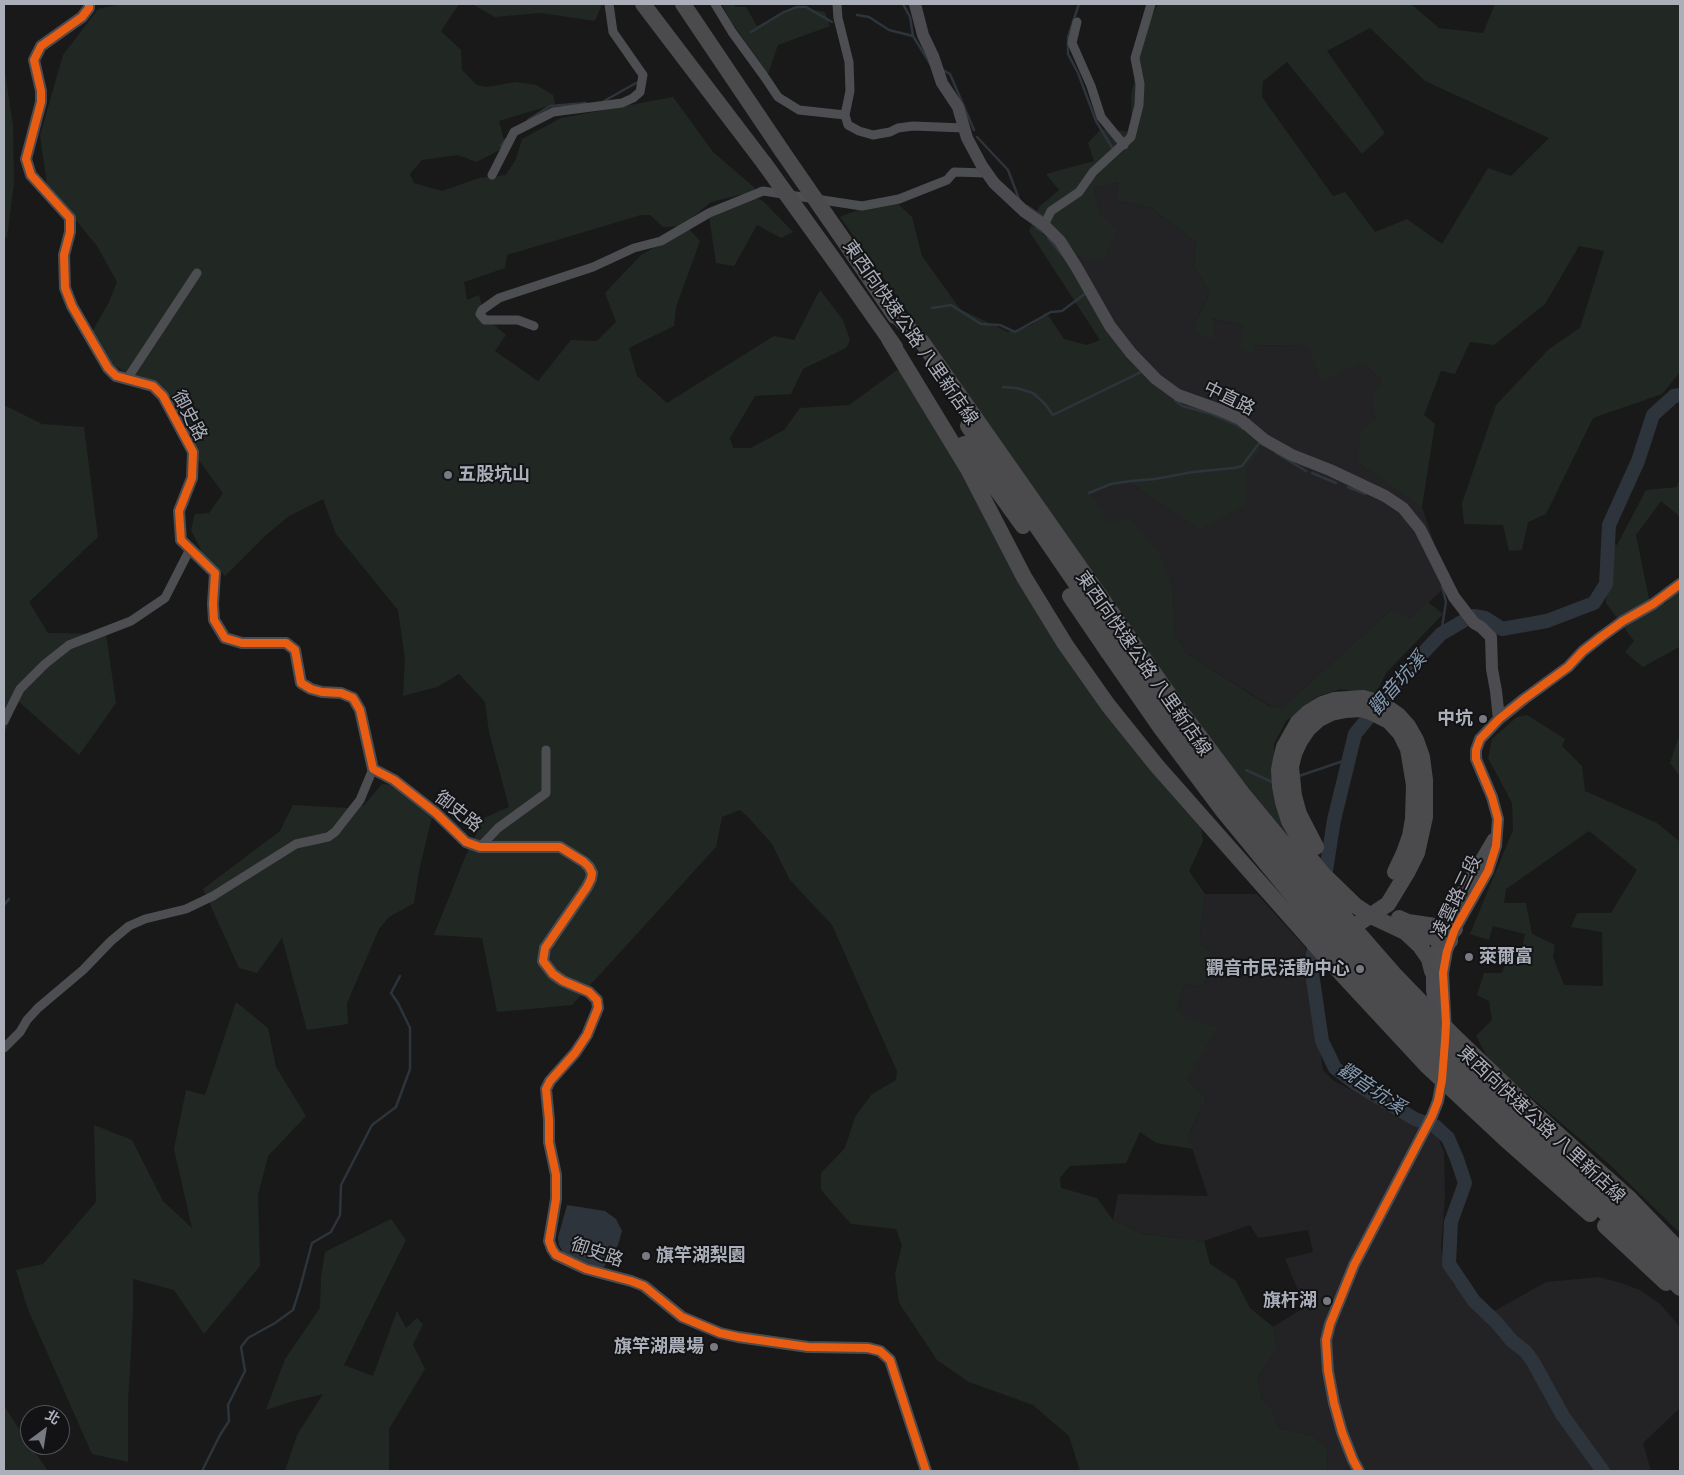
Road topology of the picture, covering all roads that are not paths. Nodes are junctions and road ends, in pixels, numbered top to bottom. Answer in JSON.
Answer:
{"nodes":[{"id":1,"x":89,"y":4,"type":"edge"},
{"id":2,"x":609,"y":4,"type":"edge"},
{"id":3,"x":643,"y":4,"type":"edge"},
{"id":4,"x":683,"y":4,"type":"edge"},
{"id":5,"x":715,"y":4,"type":"edge"},
{"id":6,"x":837,"y":4,"type":"edge"},
{"id":7,"x":915,"y":4,"type":"edge"},
{"id":8,"x":1152,"y":4,"type":"edge"},
{"id":9,"x":1076,"y":22,"type":"dead end"},
{"id":10,"x":845,"y":115,"type":"junction"},
{"id":11,"x":964,"y":128,"type":"junction"},
{"id":12,"x":1124,"y":145,"type":"junction"},
{"id":13,"x":492,"y":175,"type":"dead end"},
{"id":14,"x":994,"y":183,"type":"junction"},
{"id":15,"x":1044,"y":225,"type":"junction"},
{"id":16,"x":198,"y":273,"type":"dead end"},
{"id":17,"x":534,"y":326,"type":"dead end"},
{"id":18,"x":889,"y":339,"type":"junction"},
{"id":19,"x":126,"y":379,"type":"junction"},
{"id":20,"x":190,"y":549,"type":"junction"},
{"id":21,"x":1680,"y":584,"type":"edge"},
{"id":22,"x":1119,"y":645,"type":"junction"},
{"id":23,"x":1499,"y":720,"type":"junction"},
{"id":24,"x":4,"y":721,"type":"edge"},
{"id":25,"x":546,"y":750,"type":"dead end"},
{"id":26,"x":373,"y":769,"type":"junction"},
{"id":27,"x":480,"y":847,"type":"junction"},
{"id":28,"x":1346,"y":891,"type":"junction"},
{"id":29,"x":1353,"y":927,"type":"junction"},
{"id":30,"x":1405,"y":932,"type":"junction"},
{"id":31,"x":1447,"y":934,"type":"junction"},
{"id":32,"x":1323,"y":954,"type":"junction"},
{"id":33,"x":1432,"y":971,"type":"junction"},
{"id":34,"x":4,"y":1048,"type":"edge"},
{"id":35,"x":1443,"y":1064,"type":"junction"},
{"id":36,"x":1625,"y":1204,"type":"junction"},
{"id":37,"x":1680,"y":1251,"type":"edge"},
{"id":38,"x":1680,"y":1272,"type":"edge"},
{"id":39,"x":1680,"y":1288,"type":"edge"},
{"id":40,"x":1680,"y":1296,"type":"edge"},
{"id":41,"x":926,"y":1471,"type":"edge"},
{"id":42,"x":1359,"y":1471,"type":"edge"}],
"edges":[{"from":1,"to":19,"type":"street","name":"御史路"},
{"from":2,"to":13,"type":"street"},
{"from":3,"to":18,"type":"highway","name":"東西向快速公路 八里新店線","bridge":true},
{"from":4,"to":22,"type":"highway","name":"東西向快速公路 八里新店線","bridge":true},
{"from":5,"to":10,"type":"street"},
{"from":6,"to":10,"type":"street"},
{"from":7,"to":11,"type":"street","name":"中直路"},
{"from":8,"to":12,"type":"street"},
{"from":9,"to":12,"type":"street"},
{"from":10,"to":11,"type":"street"},
{"from":11,"to":14,"type":"street","name":"中直路"},
{"from":12,"to":15,"type":"street"},
{"from":14,"to":15,"type":"street","name":"中直路"},
{"from":14,"to":17,"type":"street"},
{"from":15,"to":23,"type":"street","name":"中直路"},
{"from":16,"to":19,"type":"street"},
{"from":18,"to":22,"type":"highway","name":"東西向快速公路 八里新店線"},
{"from":18,"to":32,"type":"highway"},
{"from":19,"to":20,"type":"street","name":"御史路"},
{"from":20,"to":24,"type":"street"},
{"from":20,"to":26,"type":"street","name":"御史路"},
{"from":21,"to":23,"type":"street","name":"凌雲路三段"},
{"from":22,"to":29,"type":"highway"},
{"from":22,"to":36,"type":"highway","name":"東西向快速公路 八里新店線","bridge":true},
{"from":22,"to":39,"type":"highway","name":"東西向快速公路 八里新店線","bridge":true},
{"from":23,"to":31,"type":"street","name":"凌雲路三段"},
{"from":25,"to":27,"type":"street"},
{"from":26,"to":27,"type":"street","name":"御史路"},
{"from":26,"to":34,"type":"street"},
{"from":27,"to":41,"type":"street","name":"御史路"},
{"from":28,"to":29,"type":"highway","bridge":true},
{"from":28,"to":30,"type":"highway"},
{"from":28,"to":31,"type":"highway"},
{"from":29,"to":32,"type":"highway","bridge":true},
{"from":29,"to":36,"type":"highway","bridge":true},
{"from":30,"to":31,"type":"highway"},
{"from":30,"to":33,"type":"highway"},
{"from":31,"to":33,"type":"street","name":"凌雲路三段"},
{"from":31,"to":35,"type":"street","name":"凌雲路三段"},
{"from":32,"to":40,"type":"highway","bridge":true},
{"from":33,"to":35,"type":"street","name":"凌雲路三段"},
{"from":35,"to":42,"type":"street","name":"凌雲路三段"},
{"from":36,"to":37,"type":"highway"},
{"from":36,"to":38,"type":"highway","name":"東西向快速公路 八里新店線"}]}
